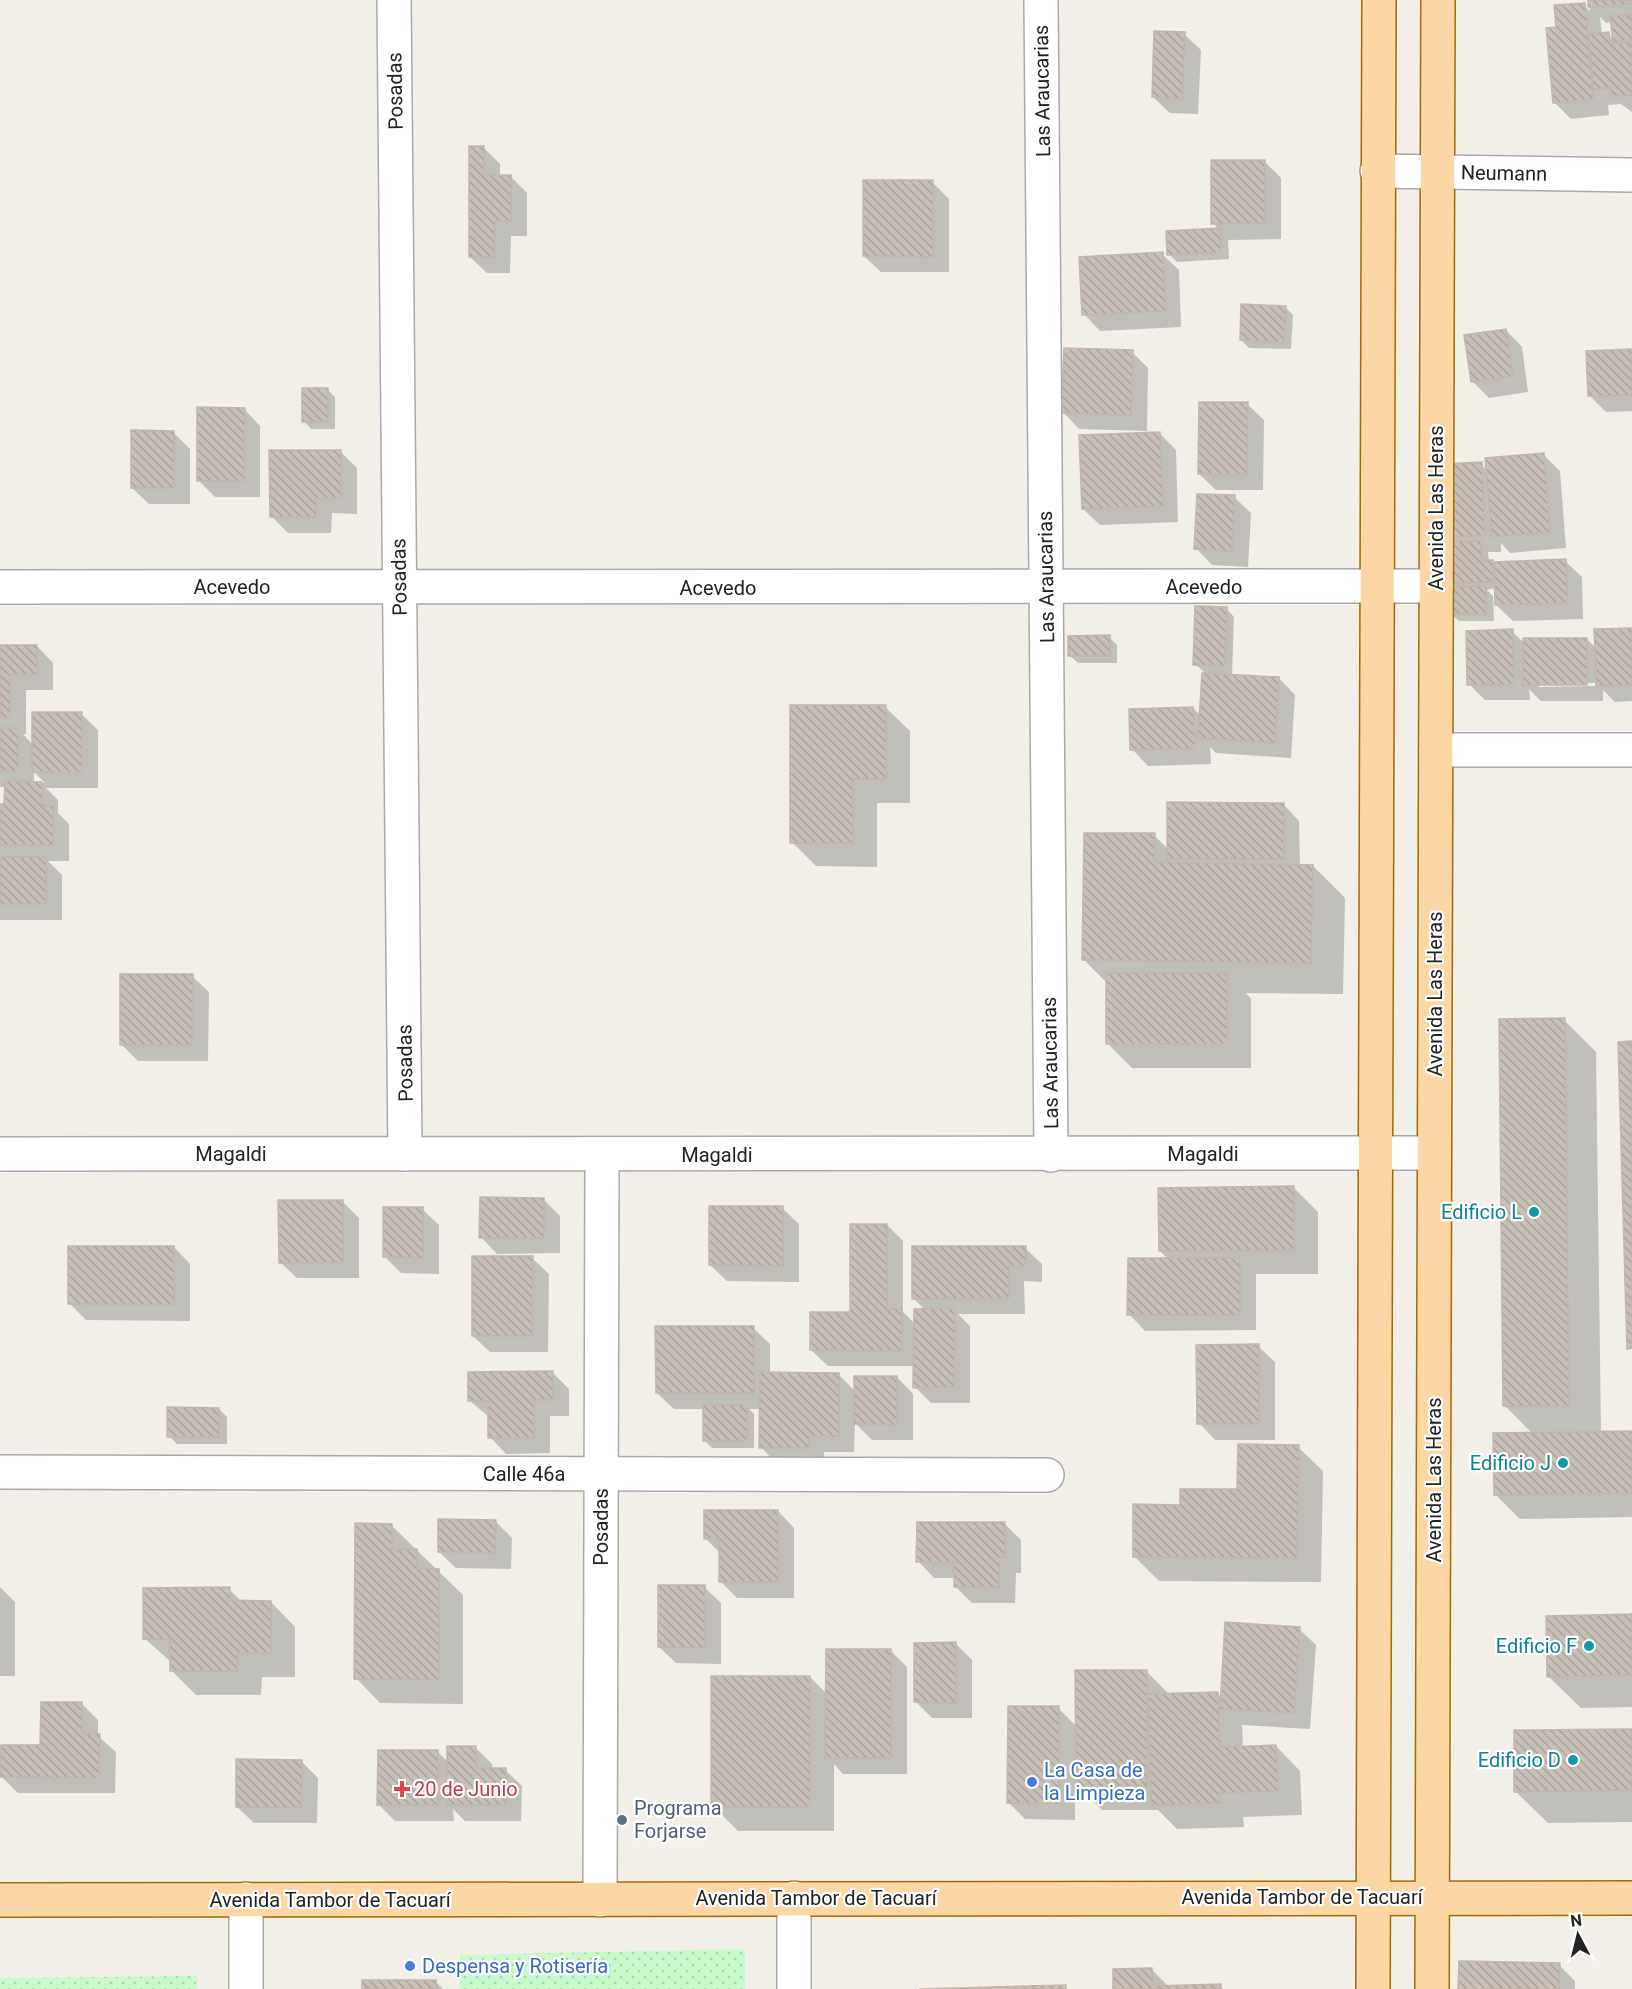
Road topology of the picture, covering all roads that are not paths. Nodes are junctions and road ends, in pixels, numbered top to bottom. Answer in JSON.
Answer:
{"nodes":[{"id":1,"x":394,"y":0,"type":"edge"},
{"id":2,"x":1041,"y":0,"type":"edge"},
{"id":3,"x":1378,"y":0,"type":"edge"},
{"id":4,"x":1438,"y":0,"type":"edge"},
{"id":5,"x":1377,"y":171,"type":"junction"},
{"id":6,"x":1436,"y":172,"type":"junction"},
{"id":7,"x":1632,"y":175,"type":"edge"},
{"id":8,"x":1377,"y":585,"type":"junction"},
{"id":9,"x":1436,"y":586,"type":"junction"},
{"id":10,"x":0,"y":587,"type":"edge"},
{"id":11,"x":400,"y":587,"type":"junction"},
{"id":12,"x":1046,"y":588,"type":"junction"},
{"id":13,"x":1436,"y":750,"type":"junction"},
{"id":14,"x":1632,"y":750,"type":"edge"},
{"id":15,"x":1376,"y":1153,"type":"junction"},
{"id":16,"x":1434,"y":1153,"type":"junction"},
{"id":17,"x":0,"y":1154,"type":"edge"},
{"id":18,"x":405,"y":1154,"type":"junction"},
{"id":19,"x":602,"y":1155,"type":"junction"},
{"id":20,"x":1051,"y":1155,"type":"junction"},
{"id":21,"x":0,"y":1472,"type":"edge"},
{"id":22,"x":601,"y":1474,"type":"junction"},
{"id":23,"x":1047,"y":1475,"type":"dead end"},
{"id":24,"x":1433,"y":1897,"type":"junction"},
{"id":25,"x":794,"y":1898,"type":"junction"},
{"id":26,"x":1373,"y":1898,"type":"junction"},
{"id":27,"x":1632,"y":1898,"type":"edge"},
{"id":28,"x":246,"y":1899,"type":"junction"},
{"id":29,"x":0,"y":1900,"type":"edge"},
{"id":30,"x":600,"y":1900,"type":"junction"},
{"id":31,"x":246,"y":1989,"type":"edge"},
{"id":32,"x":794,"y":1989,"type":"edge"},
{"id":33,"x":1373,"y":1989,"type":"edge"},
{"id":34,"x":1432,"y":1989,"type":"edge"}],
"edges":[{"from":1,"to":11,"type":"street","name":"Posadas"},
{"from":2,"to":12,"type":"street","name":"Las Araucarias"},
{"from":3,"to":5,"type":"main road"},
{"from":4,"to":6,"type":"main road","name":"Avenida Las Heras"},
{"from":5,"to":6,"type":"street","name":"Neumann"},
{"from":5,"to":8,"type":"main road"},
{"from":6,"to":7,"type":"street","name":"Neumann"},
{"from":6,"to":9,"type":"main road","name":"Avenida Las Heras"},
{"from":8,"to":9,"type":"street","name":"Acevedo"},
{"from":8,"to":12,"type":"street","name":"Acevedo"},
{"from":8,"to":15,"type":"main road"},
{"from":9,"to":13,"type":"main road","name":"Avenida Las Heras"},
{"from":10,"to":11,"type":"street","name":"Acevedo"},
{"from":11,"to":12,"type":"street","name":"Acevedo"},
{"from":11,"to":18,"type":"street","name":"Posadas"},
{"from":12,"to":20,"type":"street","name":"Las Araucarias"},
{"from":13,"to":14,"type":"street"},
{"from":13,"to":16,"type":"main road","name":"Avenida Las Heras"},
{"from":15,"to":16,"type":"street","name":"Magaldi"},
{"from":15,"to":20,"type":"street","name":"Magaldi"},
{"from":15,"to":26,"type":"main road"},
{"from":16,"to":24,"type":"main road","name":"Avenida Las Heras"},
{"from":17,"to":18,"type":"street","name":"Magaldi"},
{"from":18,"to":19,"type":"street","name":"Magaldi"},
{"from":19,"to":20,"type":"street","name":"Magaldi"},
{"from":19,"to":22,"type":"street","name":"Posadas"},
{"from":21,"to":22,"type":"street","name":"Calle 46a"},
{"from":22,"to":23,"type":"street","name":"Calle 46a"},
{"from":22,"to":30,"type":"street","name":"Posadas"},
{"from":24,"to":26,"type":"main road","name":"Avenida Tambor de Tacuarí"},
{"from":24,"to":27,"type":"main road","name":"Avenida Tambor de Tacuarí"},
{"from":24,"to":34,"type":"main road","name":"Avenida Las Heras"},
{"from":25,"to":26,"type":"main road","name":"Avenida Tambor de Tacuarí"},
{"from":25,"to":30,"type":"main road","name":"Avenida Tambor de Tacuarí"},
{"from":25,"to":32,"type":"street"},
{"from":26,"to":33,"type":"main road"},
{"from":28,"to":29,"type":"main road","name":"Avenida Tambor de Tacuarí"},
{"from":28,"to":30,"type":"main road","name":"Avenida Tambor de Tacuarí"},
{"from":28,"to":31,"type":"street"}]}
